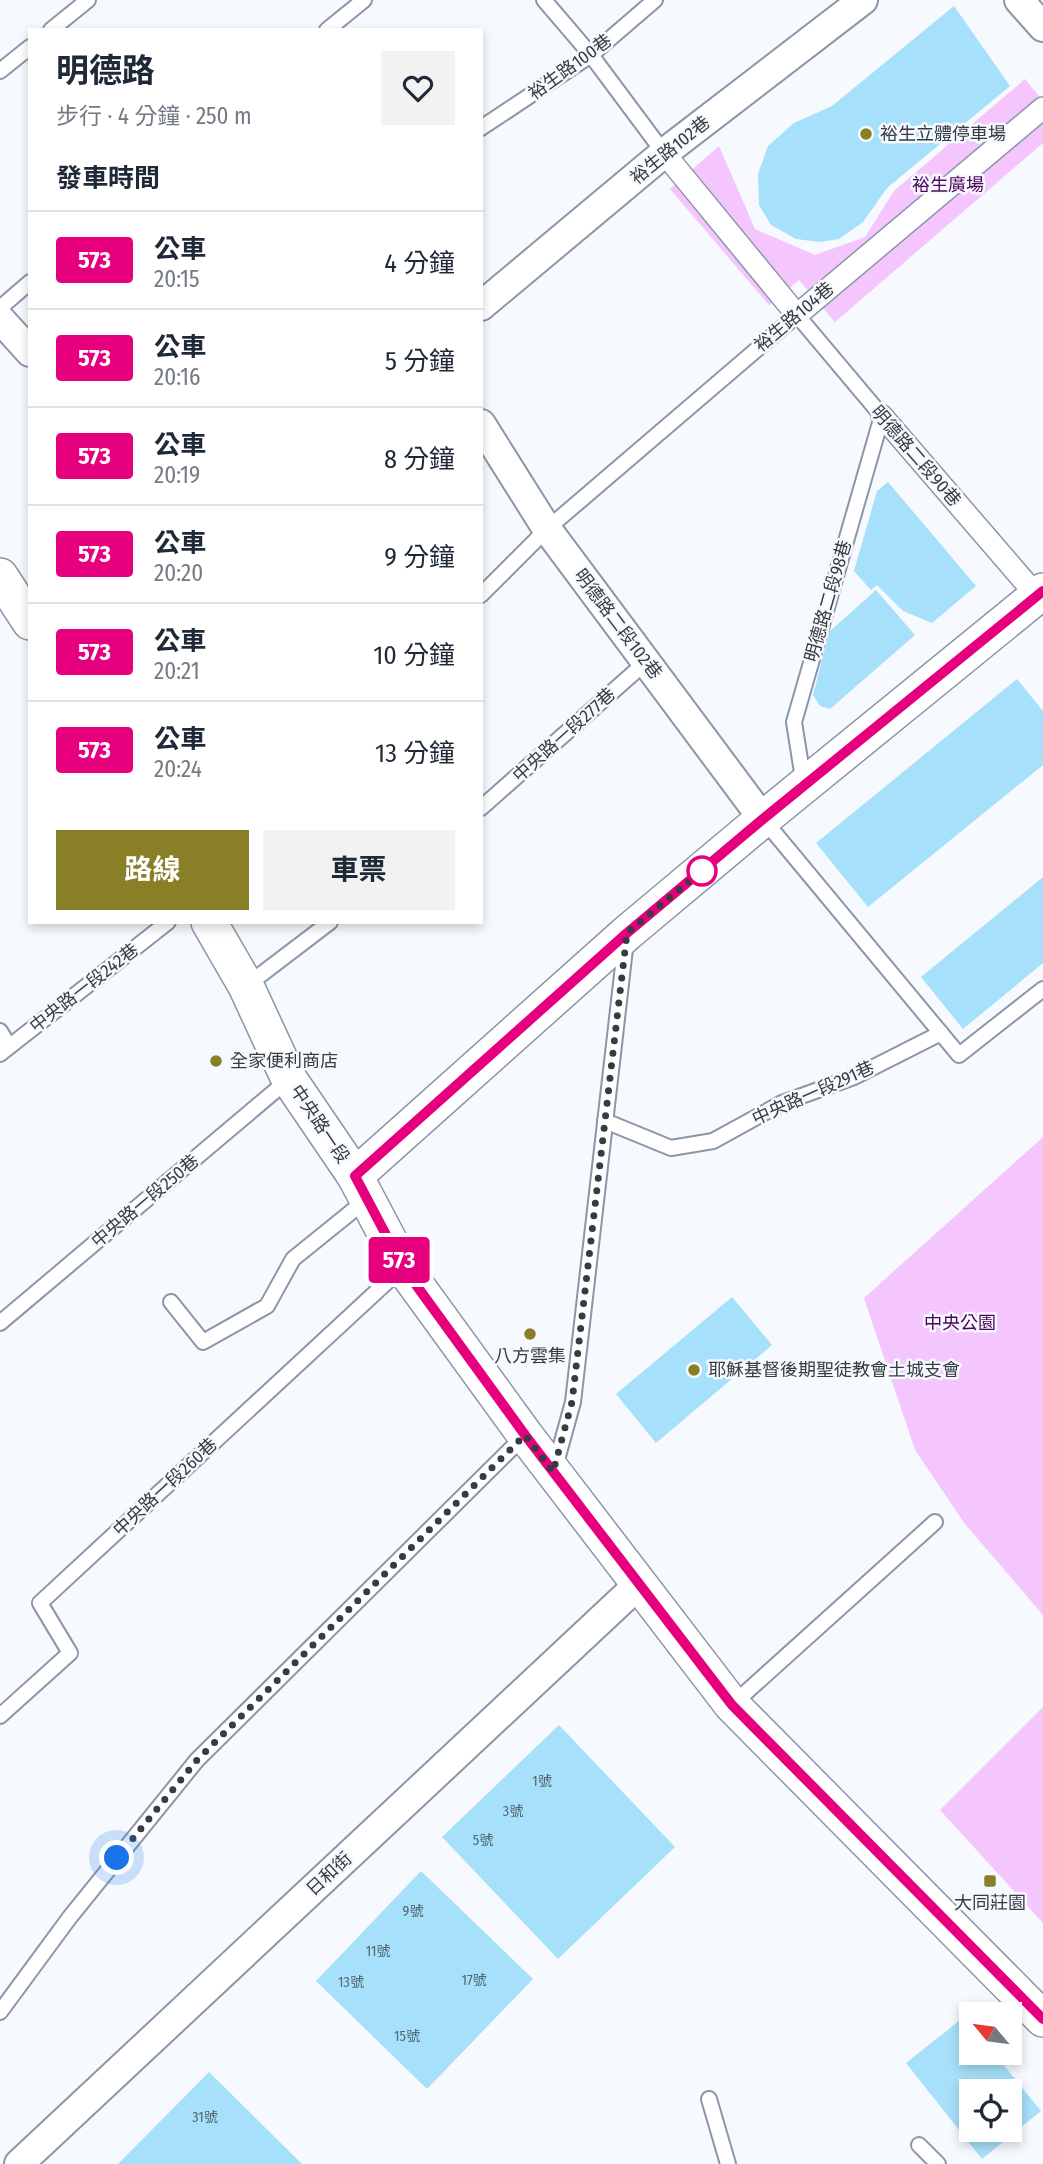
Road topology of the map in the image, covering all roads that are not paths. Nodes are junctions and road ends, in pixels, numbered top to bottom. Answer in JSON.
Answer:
{"nodes":[{"id":1,"x":88,"y":0,"type":"edge"},
{"id":2,"x":364,"y":0,"type":"edge"},
{"id":3,"x":544,"y":0,"type":"edge"},
{"id":4,"x":655,"y":0,"type":"edge"},
{"id":5,"x":863,"y":0,"type":"edge"},
{"id":6,"x":1018,"y":0,"type":"edge"},
{"id":7,"x":1043,"y":27,"type":"edge"},
{"id":8,"x":53,"y":28,"type":"edge"},
{"id":9,"x":329,"y":28,"type":"edge"},
{"id":10,"x":28,"y":49,"type":"edge"},
{"id":11,"x":591,"y":55,"type":"junction"},
{"id":12,"x":0,"y":71,"type":"edge"},
{"id":13,"x":1043,"y":108,"type":"edge"},
{"id":14,"x":483,"y":127,"type":"edge"},
{"id":15,"x":664,"y":153,"type":"junction"},
{"id":16,"x":28,"y":284,"type":"edge"},
{"id":17,"x":483,"y":304,"type":"edge"},
{"id":18,"x":0,"y":308,"type":"edge"},
{"id":19,"x":797,"y":314,"type":"junction"},
{"id":20,"x":0,"y":319,"type":"edge"},
{"id":21,"x":28,"y":350,"type":"edge"},
{"id":22,"x":881,"y":416,"type":"junction"},
{"id":23,"x":483,"y":427,"type":"edge"},
{"id":24,"x":547,"y":530,"type":"junction"},
{"id":25,"x":0,"y":576,"type":"edge"},
{"id":26,"x":483,"y":593,"type":"edge"},
{"id":27,"x":1040,"y":593,"type":"edge"},
{"id":28,"x":28,"y":619,"type":"edge"},
{"id":29,"x":646,"y":662,"type":"junction"},
{"id":30,"x":804,"y":788,"type":"junction"},
{"id":31,"x":483,"y":806,"type":"edge"},
{"id":32,"x":763,"y":819,"type":"junction"},
{"id":33,"x":165,"y":924,"type":"edge"},
{"id":34,"x":210,"y":924,"type":"edge"},
{"id":35,"x":328,"y":924,"type":"edge"},
{"id":36,"x":627,"y":933,"type":"junction"},
{"id":37,"x":246,"y":986,"type":"junction"},
{"id":38,"x":1043,"y":989,"type":"edge"},
{"id":39,"x":0,"y":1031,"type":"edge"},
{"id":40,"x":941,"y":1033,"type":"junction"},
{"id":41,"x":5,"y":1050,"type":"edge"},
{"id":42,"x":289,"y":1079,"type":"junction"},
{"id":43,"x":605,"y":1121,"type":"junction"},
{"id":44,"x":361,"y":1188,"type":"junction"},
{"id":45,"x":403,"y":1267,"type":"junction"},
{"id":46,"x":171,"y":1302,"type":"dead end"},
{"id":47,"x":0,"y":1324,"type":"edge"},
{"id":48,"x":525,"y":1435,"type":"junction"},
{"id":49,"x":553,"y":1472,"type":"junction"},
{"id":50,"x":935,"y":1521,"type":"dead end"},
{"id":51,"x":639,"y":1584,"type":"junction"},
{"id":52,"x":732,"y":1705,"type":"junction"},
{"id":53,"x":0,"y":1716,"type":"edge"},
{"id":54,"x":0,"y":2012,"type":"edge"},
{"id":55,"x":1041,"y":2012,"type":"edge"},
{"id":56,"x":709,"y":2099,"type":"dead end"},
{"id":57,"x":919,"y":2145,"type":"dead end"},
{"id":58,"x":19,"y":2164,"type":"edge"},
{"id":59,"x":728,"y":2164,"type":"edge"},
{"id":60,"x":938,"y":2164,"type":"edge"}],
"edges":[{"from":1,"to":8,"type":"lane"},
{"from":2,"to":9,"type":"lane"},
{"from":3,"to":11,"type":"lane"},
{"from":4,"to":11,"type":"lane","name":"裕生路100巷"},
{"from":5,"to":15,"type":"street","name":"裕生路102巷"},
{"from":6,"to":7,"type":"street"},
{"from":10,"to":12,"type":"lane"},
{"from":11,"to":14,"type":"lane","name":"裕生路100巷"},
{"from":11,"to":15,"type":"lane"},
{"from":13,"to":19,"type":"street","name":"裕生路104巷"},
{"from":15,"to":17,"type":"street","name":"裕生路102巷"},
{"from":15,"to":19,"type":"street"},
{"from":16,"to":18,"type":"lane"},
{"from":19,"to":22,"type":"lane","name":"明德路二段90巷"},
{"from":19,"to":24,"type":"lane","name":"裕生路104巷"},
{"from":20,"to":21,"type":"street"},
{"from":22,"to":27,"type":"street","name":"明德路二段90巷"},
{"from":22,"to":30,"type":"lane","name":"明德路二段98巷"},
{"from":23,"to":24,"type":"street","name":"明德路二段102巷"},
{"from":24,"to":26,"type":"lane","name":"裕生路104巷"},
{"from":24,"to":29,"type":"street","name":"明德路二段102巷"},
{"from":25,"to":28,"type":"street"},
{"from":27,"to":30,"type":"street"},
{"from":29,"to":31,"type":"lane","name":"中央路一段277巷"},
{"from":29,"to":32,"type":"street","name":"明德路二段102巷"},
{"from":30,"to":32,"type":"street"},
{"from":32,"to":36,"type":"street"},
{"from":32,"to":40,"type":"lane"},
{"from":33,"to":41,"type":"lane","name":"中央路一段242巷"},
{"from":34,"to":37,"type":"street","name":"中央路一段"},
{"from":35,"to":37,"type":"lane"},
{"from":36,"to":43,"type":"lane"},
{"from":36,"to":44,"type":"street"},
{"from":37,"to":42,"type":"street","name":"中央路一段"},
{"from":38,"to":40,"type":"lane"},
{"from":39,"to":41,"type":"lane"},
{"from":40,"to":43,"type":"lane","name":"中央路一段291巷"},
{"from":42,"to":44,"type":"street","name":"中央路一段"},
{"from":42,"to":47,"type":"lane","name":"中央路一段250巷"},
{"from":43,"to":49,"type":"lane"},
{"from":44,"to":45,"type":"street","name":"中央路一段"},
{"from":44,"to":46,"type":"lane"},
{"from":45,"to":48,"type":"street","name":"中央路一段"},
{"from":45,"to":53,"type":"lane","name":"中央路一段260巷"},
{"from":48,"to":49,"type":"street","name":"中央路一段"},
{"from":48,"to":54,"type":"lane"},
{"from":49,"to":51,"type":"street","name":"中央路一段"},
{"from":50,"to":52,"type":"lane"},
{"from":51,"to":52,"type":"street","name":"中央路一段"},
{"from":51,"to":58,"type":"street","name":"日和街"},
{"from":52,"to":55,"type":"street","name":"中央路一段"},
{"from":56,"to":59,"type":"lane"},
{"from":57,"to":60,"type":"lane"}]}
